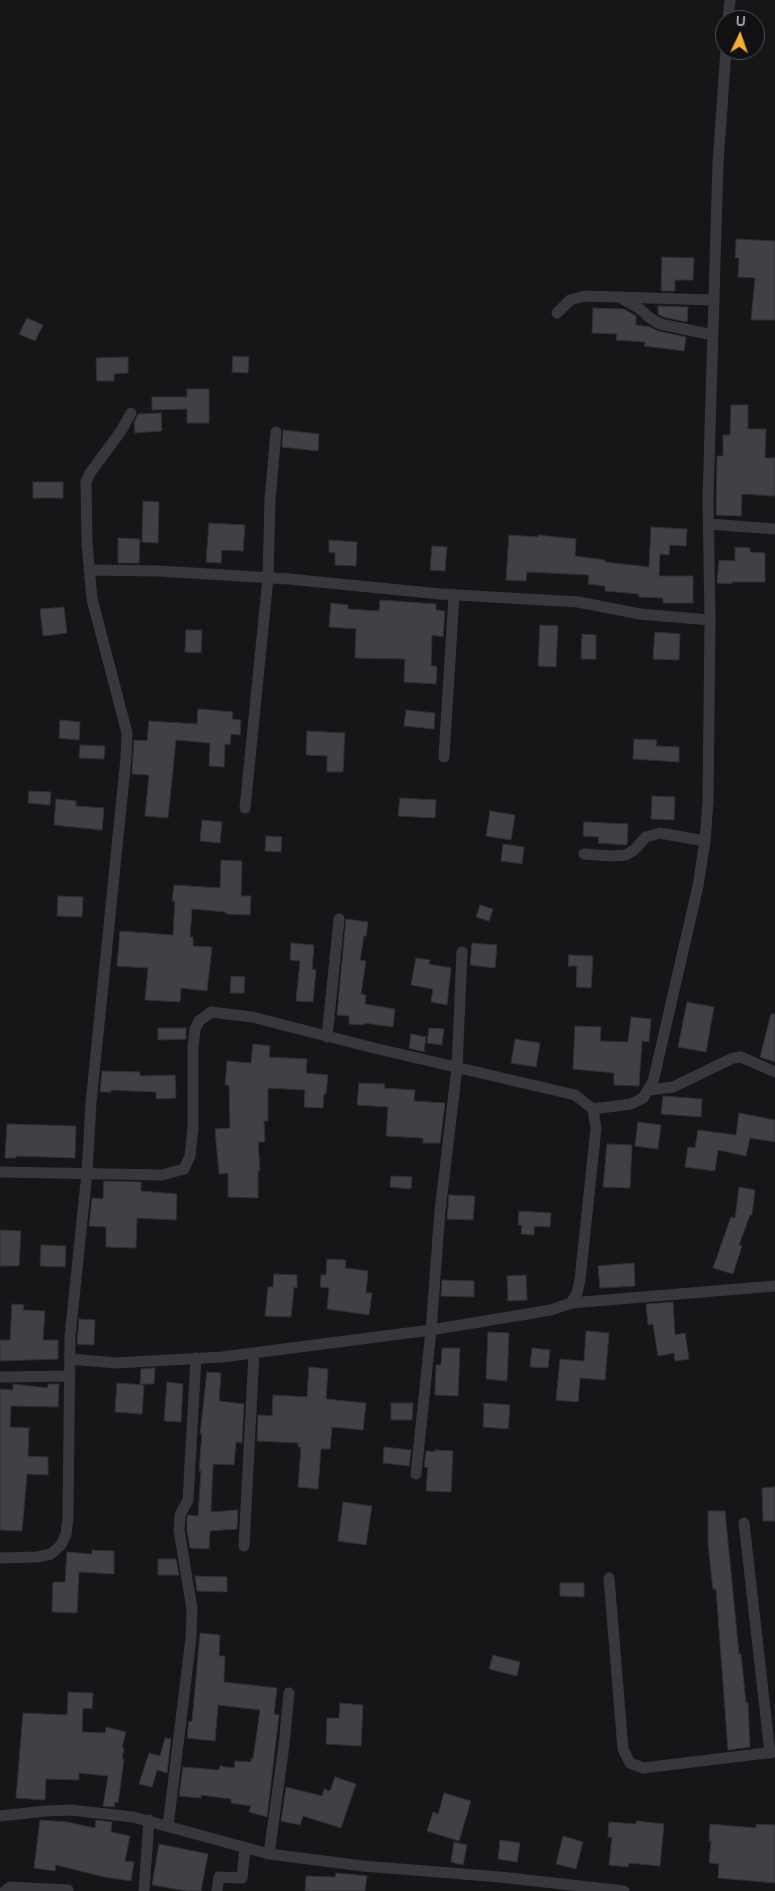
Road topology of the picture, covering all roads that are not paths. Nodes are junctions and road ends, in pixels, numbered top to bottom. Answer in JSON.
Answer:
{"nodes":[{"id":1,"x":725,"y":60,"type":"edge"},
{"id":2,"x":620,"y":297,"type":"junction"},
{"id":3,"x":714,"y":300,"type":"junction"},
{"id":4,"x":556,"y":312,"type":"dead end"},
{"id":5,"x":713,"y":335,"type":"junction"},
{"id":6,"x":131,"y":413,"type":"dead end"},
{"id":7,"x":276,"y":432,"type":"dead end"},
{"id":8,"x":709,"y":524,"type":"junction"},
{"id":9,"x":775,"y":529,"type":"edge"},
{"id":10,"x":89,"y":570,"type":"junction"},
{"id":11,"x":268,"y":578,"type":"junction"},
{"id":12,"x":454,"y":595,"type":"junction"},
{"id":13,"x":710,"y":620,"type":"junction"},
{"id":14,"x":444,"y":757,"type":"dead end"},
{"id":15,"x":245,"y":808,"type":"dead end"},
{"id":16,"x":705,"y":841,"type":"junction"},
{"id":17,"x":584,"y":854,"type":"dead end"},
{"id":18,"x":339,"y":919,"type":"dead end"},
{"id":19,"x":462,"y":952,"type":"dead end"},
{"id":20,"x":327,"y":1037,"type":"junction"},
{"id":21,"x":457,"y":1068,"type":"junction"},
{"id":22,"x":775,"y":1072,"type":"edge"},
{"id":23,"x":649,"y":1090,"type":"junction"},
{"id":24,"x":593,"y":1109,"type":"junction"},
{"id":25,"x":0,"y":1172,"type":"edge"},
{"id":26,"x":87,"y":1173,"type":"junction"},
{"id":27,"x":775,"y":1286,"type":"edge"},
{"id":28,"x":571,"y":1303,"type":"junction"},
{"id":29,"x":431,"y":1330,"type":"junction"},
{"id":30,"x":254,"y":1353,"type":"junction"},
{"id":31,"x":196,"y":1358,"type":"junction"},
{"id":32,"x":70,"y":1359,"type":"junction"},
{"id":33,"x":70,"y":1376,"type":"junction"},
{"id":34,"x":0,"y":1377,"type":"edge"},
{"id":35,"x":416,"y":1474,"type":"dead end"},
{"id":36,"x":744,"y":1523,"type":"dead end"},
{"id":37,"x":244,"y":1546,"type":"dead end"},
{"id":38,"x":0,"y":1558,"type":"edge"},
{"id":39,"x":609,"y":1578,"type":"dead end"},
{"id":40,"x":289,"y":1693,"type":"dead end"},
{"id":41,"x":772,"y":1752,"type":"edge"},
{"id":42,"x":0,"y":1816,"type":"edge"},
{"id":43,"x":149,"y":1820,"type":"junction"},
{"id":44,"x":168,"y":1826,"type":"junction"},
{"id":45,"x":245,"y":1848,"type":"junction"},
{"id":46,"x":269,"y":1854,"type":"junction"},
{"id":47,"x":602,"y":1889,"type":"edge"},
{"id":48,"x":68,"y":1890,"type":"edge"},
{"id":49,"x":5,"y":1891,"type":"edge"},
{"id":50,"x":144,"y":1891,"type":"edge"},
{"id":51,"x":217,"y":1891,"type":"edge"},
{"id":52,"x":624,"y":1891,"type":"edge"}],
"edges":[{"from":1,"to":3,"type":"street"},
{"from":2,"to":3,"type":"street"},
{"from":2,"to":4,"type":"street"},
{"from":2,"to":5,"type":"street"},
{"from":3,"to":5,"type":"street"},
{"from":5,"to":8,"type":"street"},
{"from":6,"to":10,"type":"street"},
{"from":7,"to":11,"type":"street"},
{"from":8,"to":9,"type":"street"},
{"from":8,"to":13,"type":"street"},
{"from":10,"to":11,"type":"street"},
{"from":10,"to":26,"type":"street"},
{"from":11,"to":12,"type":"street"},
{"from":11,"to":15,"type":"street"},
{"from":12,"to":13,"type":"street"},
{"from":12,"to":14,"type":"street"},
{"from":13,"to":16,"type":"street"},
{"from":16,"to":17,"type":"street"},
{"from":16,"to":23,"type":"street"},
{"from":18,"to":20,"type":"street"},
{"from":19,"to":21,"type":"street"},
{"from":20,"to":21,"type":"street"},
{"from":20,"to":26,"type":"street"},
{"from":21,"to":24,"type":"street"},
{"from":21,"to":29,"type":"street"},
{"from":22,"to":23,"type":"street"},
{"from":23,"to":24,"type":"street"},
{"from":24,"to":28,"type":"street"},
{"from":25,"to":26,"type":"street"},
{"from":26,"to":32,"type":"street"},
{"from":27,"to":28,"type":"street"},
{"from":28,"to":29,"type":"street"},
{"from":29,"to":30,"type":"street"},
{"from":29,"to":35,"type":"street"},
{"from":30,"to":31,"type":"street"},
{"from":30,"to":37,"type":"street"},
{"from":31,"to":32,"type":"street"},
{"from":31,"to":44,"type":"street"},
{"from":32,"to":33,"type":"street"},
{"from":33,"to":34,"type":"street"},
{"from":33,"to":38,"type":"street"},
{"from":36,"to":41,"type":"street"},
{"from":39,"to":41,"type":"street"},
{"from":40,"to":46,"type":"street"},
{"from":42,"to":43,"type":"street"},
{"from":43,"to":44,"type":"street"},
{"from":43,"to":50,"type":"street"},
{"from":44,"to":45,"type":"street"},
{"from":45,"to":46,"type":"street"},
{"from":45,"to":51,"type":"street"},
{"from":46,"to":47,"type":"street"},
{"from":47,"to":52,"type":"street"},
{"from":48,"to":49,"type":"street"}]}
